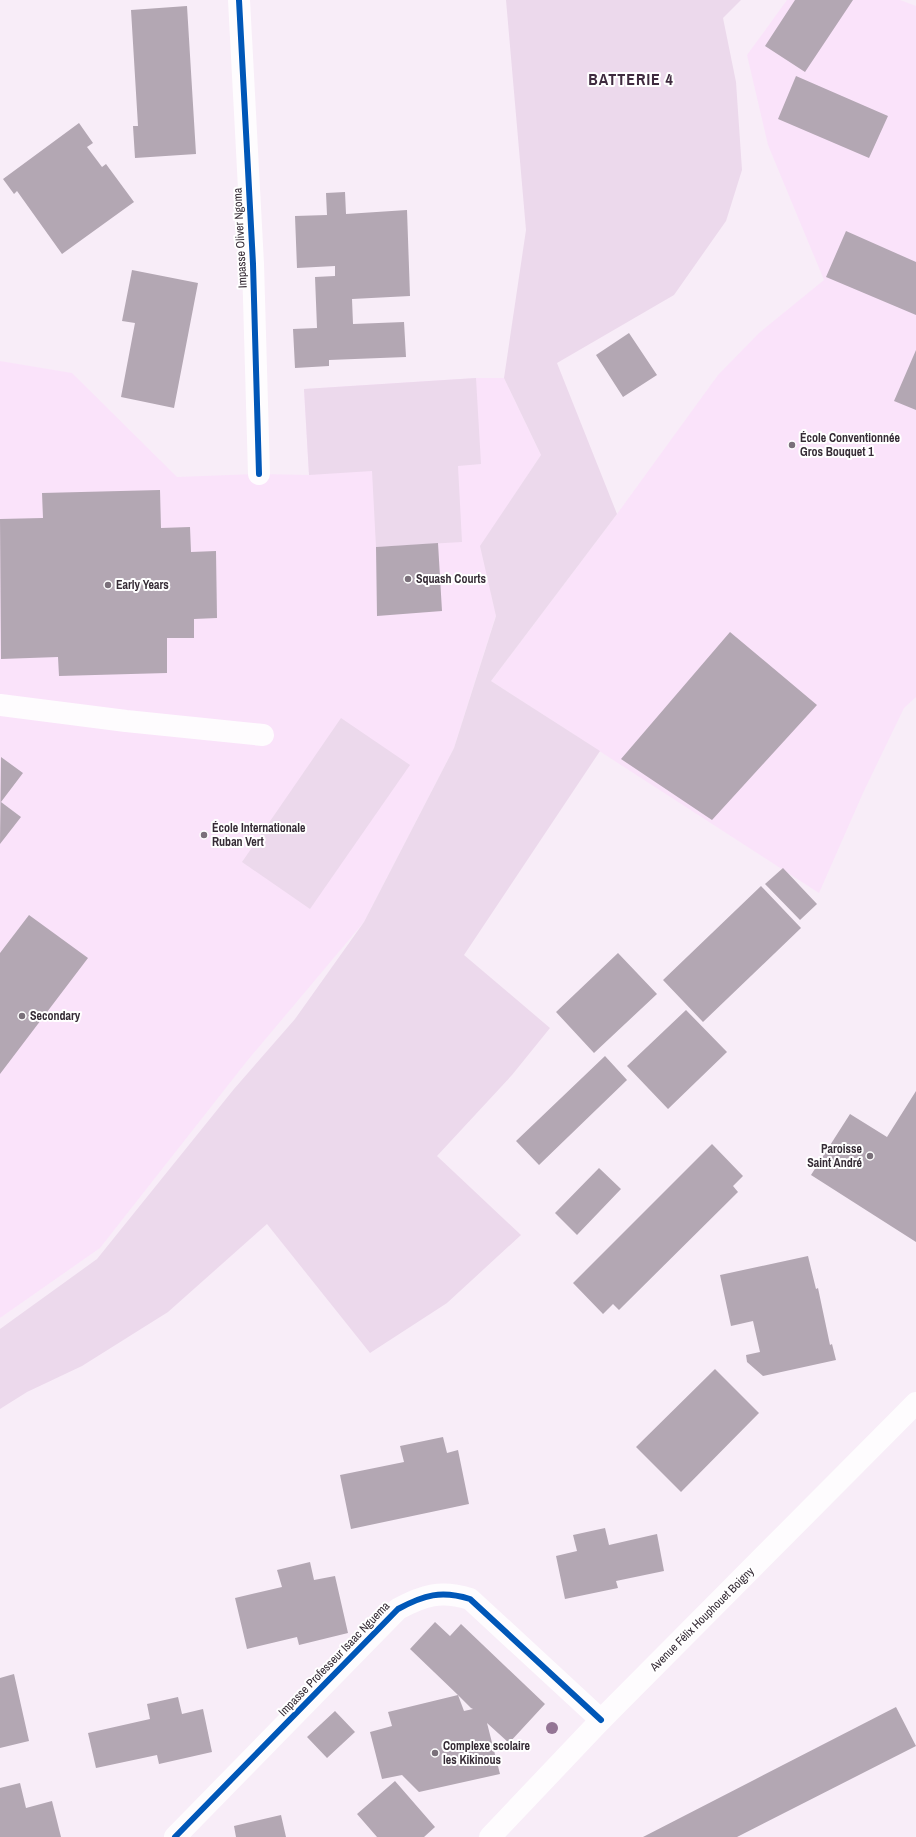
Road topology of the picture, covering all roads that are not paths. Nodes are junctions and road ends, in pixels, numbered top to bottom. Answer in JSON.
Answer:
{"nodes":[{"id":1,"x":239,"y":0,"type":"edge"},
{"id":2,"x":259,"y":474,"type":"dead end"},
{"id":3,"x":0,"y":705,"type":"edge"},
{"id":4,"x":263,"y":735,"type":"dead end"},
{"id":5,"x":916,"y":1403,"type":"edge"},
{"id":6,"x":600,"y":1720,"type":"junction"},
{"id":7,"x":499,"y":1834,"type":"edge"},
{"id":8,"x":175,"y":1837,"type":"edge"}],
"edges":[{"from":1,"to":2,"type":"street","name":"Impasse Oliver Ngoma"},
{"from":3,"to":4,"type":"street"},
{"from":5,"to":6,"type":"street","name":"Avenue Félix Houphouet Boigny"},
{"from":6,"to":7,"type":"street","name":"Avenue Félix Houphouet Boigny"},
{"from":6,"to":8,"type":"street","name":"Impasse Professeur Isaac Nguema"}]}
